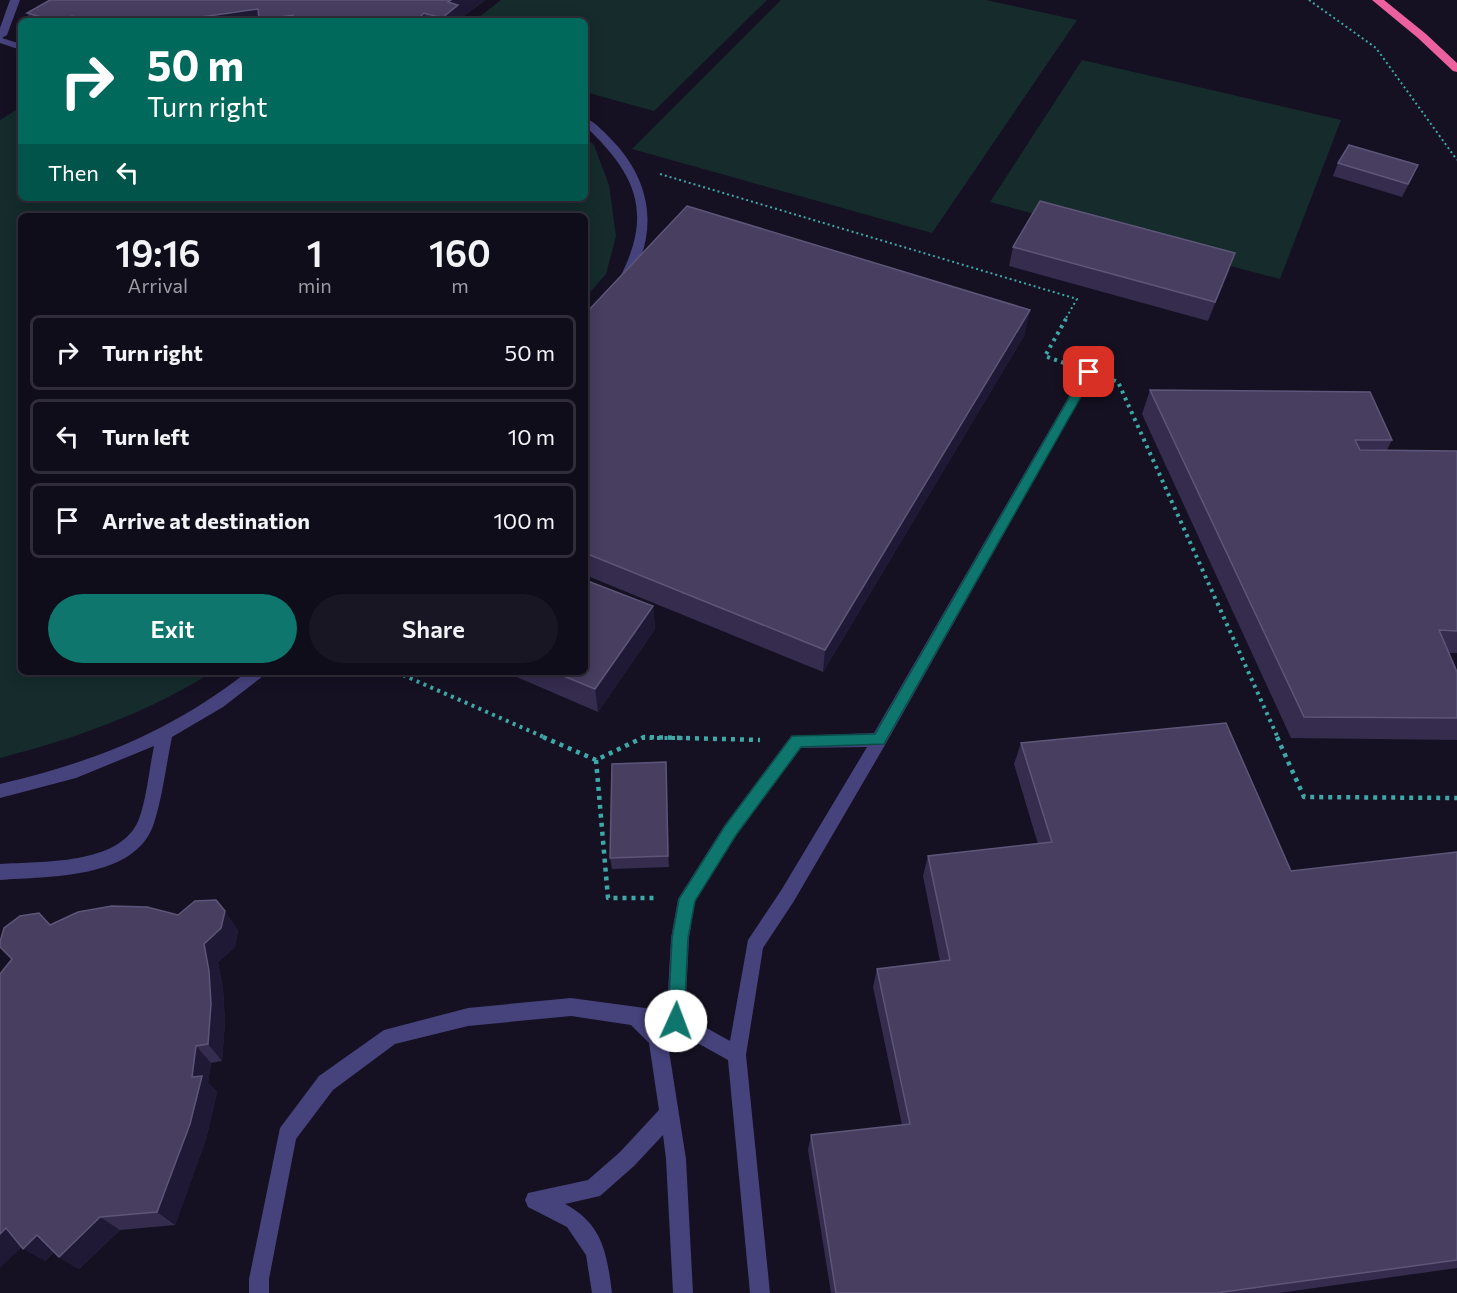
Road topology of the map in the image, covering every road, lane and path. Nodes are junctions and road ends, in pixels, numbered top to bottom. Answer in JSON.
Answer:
{"nodes":[{"id":1,"x":15,"y":0,"type":"edge"},
{"id":2,"x":1309,"y":0,"type":"edge"},
{"id":3,"x":1377,"y":0,"type":"edge"},
{"id":4,"x":12,"y":30,"type":"dead end"},
{"id":5,"x":1,"y":37,"type":"edge"},
{"id":6,"x":18,"y":46,"type":"edge"},
{"id":7,"x":1457,"y":69,"type":"edge"},
{"id":8,"x":588,"y":123,"type":"edge"},
{"id":9,"x":1457,"y":160,"type":"edge"},
{"id":10,"x":617,"y":292,"type":"edge"},
{"id":11,"x":1089,"y":372,"type":"dead end"},
{"id":12,"x":254,"y":675,"type":"edge"},
{"id":13,"x":403,"y":675,"type":"edge"},
{"id":14,"x":165,"y":733,"type":"junction"},
{"id":15,"x":879,"y":740,"type":"junction"},
{"id":16,"x":797,"y":741,"type":"junction"},
{"id":17,"x":596,"y":760,"type":"junction"},
{"id":18,"x":0,"y":792,"type":"edge"},
{"id":19,"x":0,"y":872,"type":"edge"},
{"id":20,"x":687,"y":899,"type":"junction"},
{"id":21,"x":635,"y":1017,"type":"junction"},
{"id":22,"x":676,"y":1021,"type":"junction"},
{"id":23,"x":737,"y":1055,"type":"junction"},
{"id":24,"x":670,"y":1113,"type":"junction"},
{"id":25,"x":259,"y":1293,"type":"edge"},
{"id":26,"x":602,"y":1293,"type":"edge"},
{"id":27,"x":683,"y":1293,"type":"edge"},
{"id":28,"x":760,"y":1293,"type":"edge"}],
"edges":[{"from":1,"to":5,"type":"lane"},
{"from":2,"to":9,"type":"path"},
{"from":3,"to":7,"type":"highway"},
{"from":4,"to":5,"type":"lane"},
{"from":5,"to":6,"type":"lane"},
{"from":8,"to":10,"type":"lane"},
{"from":11,"to":15,"type":"lane"},
{"from":12,"to":14,"type":"lane"},
{"from":13,"to":17,"type":"path"},
{"from":14,"to":18,"type":"lane"},
{"from":14,"to":19,"type":"lane"},
{"from":15,"to":16,"type":"lane"},
{"from":15,"to":23,"type":"lane"},
{"from":16,"to":17,"type":"path"},
{"from":16,"to":20,"type":"lane"},
{"from":17,"to":20,"type":"path"},
{"from":20,"to":22,"type":"lane"},
{"from":21,"to":22,"type":"lane"},
{"from":21,"to":24,"type":"lane"},
{"from":21,"to":25,"type":"lane"},
{"from":22,"to":23,"type":"lane"},
{"from":23,"to":28,"type":"lane"},
{"from":24,"to":26,"type":"lane"},
{"from":24,"to":27,"type":"lane"}]}
